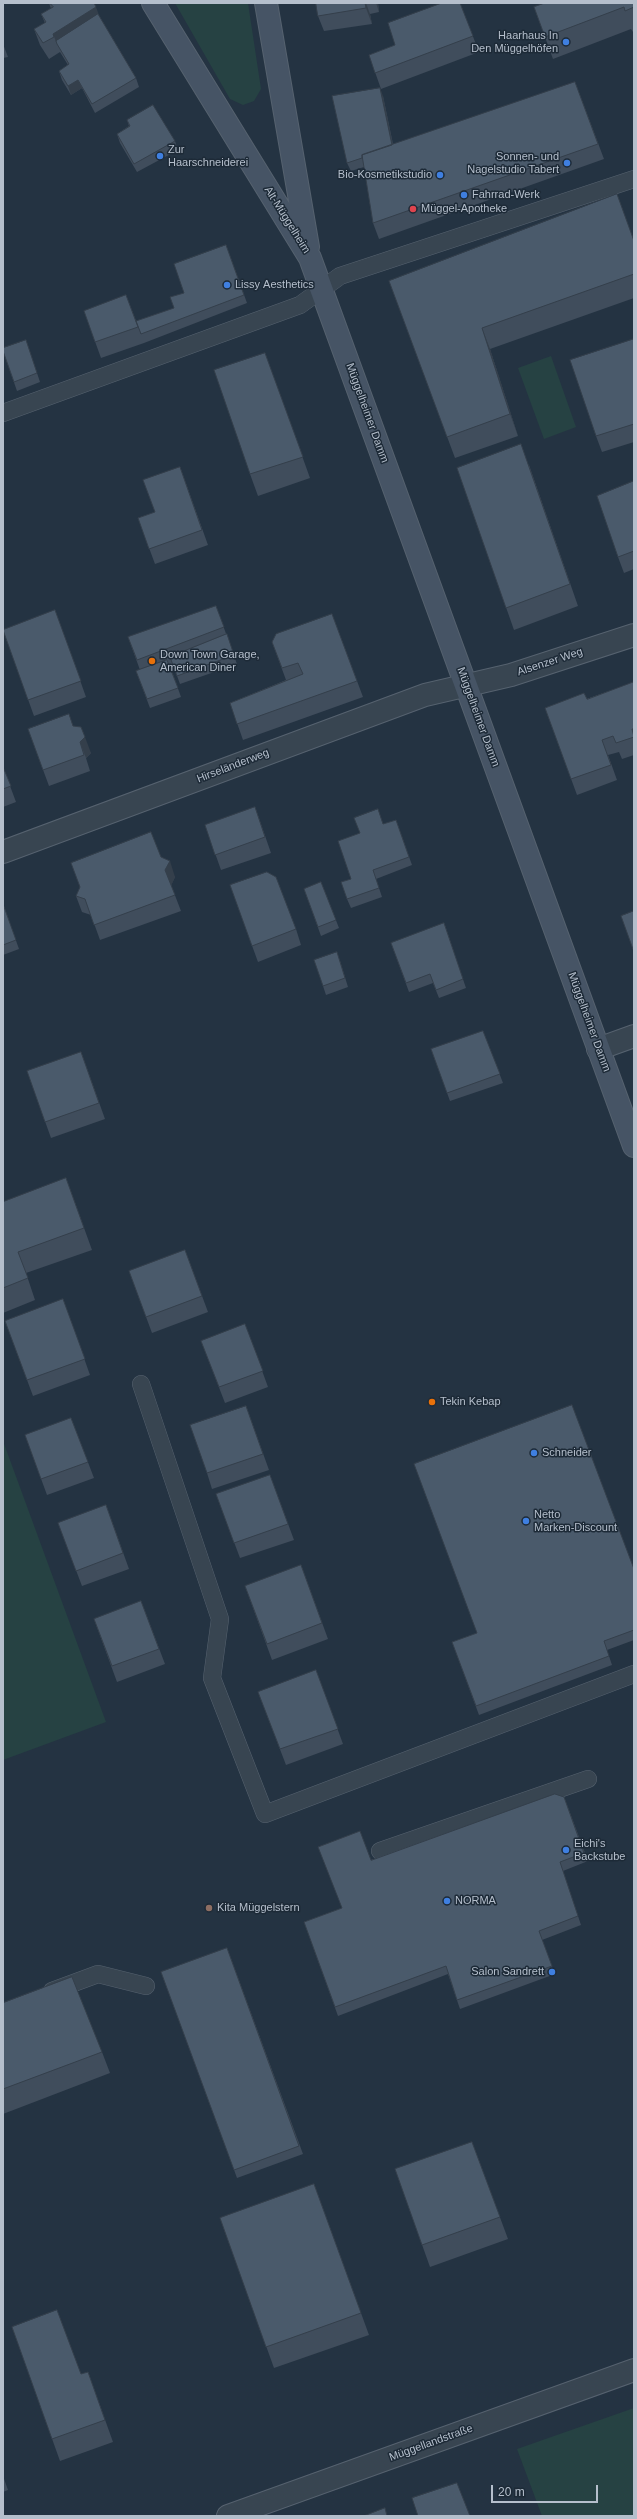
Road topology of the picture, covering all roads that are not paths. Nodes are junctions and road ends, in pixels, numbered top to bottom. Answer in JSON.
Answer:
{"nodes":[{"id":1,"x":153,"y":3,"type":"edge"},
{"id":2,"x":266,"y":3,"type":"edge"},
{"id":3,"x":634,"y":179,"type":"edge"},
{"id":4,"x":310,"y":258,"type":"junction"},
{"id":5,"x":322,"y":289,"type":"junction"},
{"id":6,"x":3,"y":413,"type":"edge"},
{"id":7,"x":634,"y":635,"type":"edge"},
{"id":8,"x":465,"y":685,"type":"junction"},
{"id":9,"x":3,"y":852,"type":"edge"},
{"id":10,"x":634,"y":1036,"type":"edge"},
{"id":11,"x":598,"y":1049,"type":"junction"},
{"id":12,"x":634,"y":1146,"type":"edge"},
{"id":13,"x":141,"y":1384,"type":"dead end"},
{"id":14,"x":634,"y":1674,"type":"edge"},
{"id":15,"x":588,"y":1779,"type":"dead end"},
{"id":16,"x":380,"y":1851,"type":"dead end"},
{"id":17,"x":146,"y":1986,"type":"dead end"},
{"id":18,"x":39,"y":1996,"type":"edge"},
{"id":19,"x":634,"y":2370,"type":"edge"},
{"id":20,"x":228,"y":2516,"type":"edge"}],
"edges":[{"from":1,"to":4,"type":"main road","name":"Alt-Müggelheim"},
{"from":2,"to":4,"type":"main road","name":"Alt-Müggelheim"},
{"from":3,"to":5,"type":"lane"},
{"from":4,"to":5,"type":"main road","name":"Müggelheimer Damm"},
{"from":5,"to":6,"type":"lane"},
{"from":5,"to":8,"type":"main road","name":"Müggelheimer Damm"},
{"from":7,"to":8,"type":"street","name":"Alsenzer Weg"},
{"from":8,"to":9,"type":"street","name":"Hirseländerweg"},
{"from":8,"to":11,"type":"main road","name":"Müggelheimer Damm"},
{"from":10,"to":11,"type":"street"},
{"from":11,"to":12,"type":"main road","name":"Müggelheimer Damm"},
{"from":13,"to":14,"type":"lane"},
{"from":15,"to":16,"type":"lane"},
{"from":17,"to":18,"type":"lane"},
{"from":19,"to":20,"type":"street","name":"Müggellandstraße"}]}
